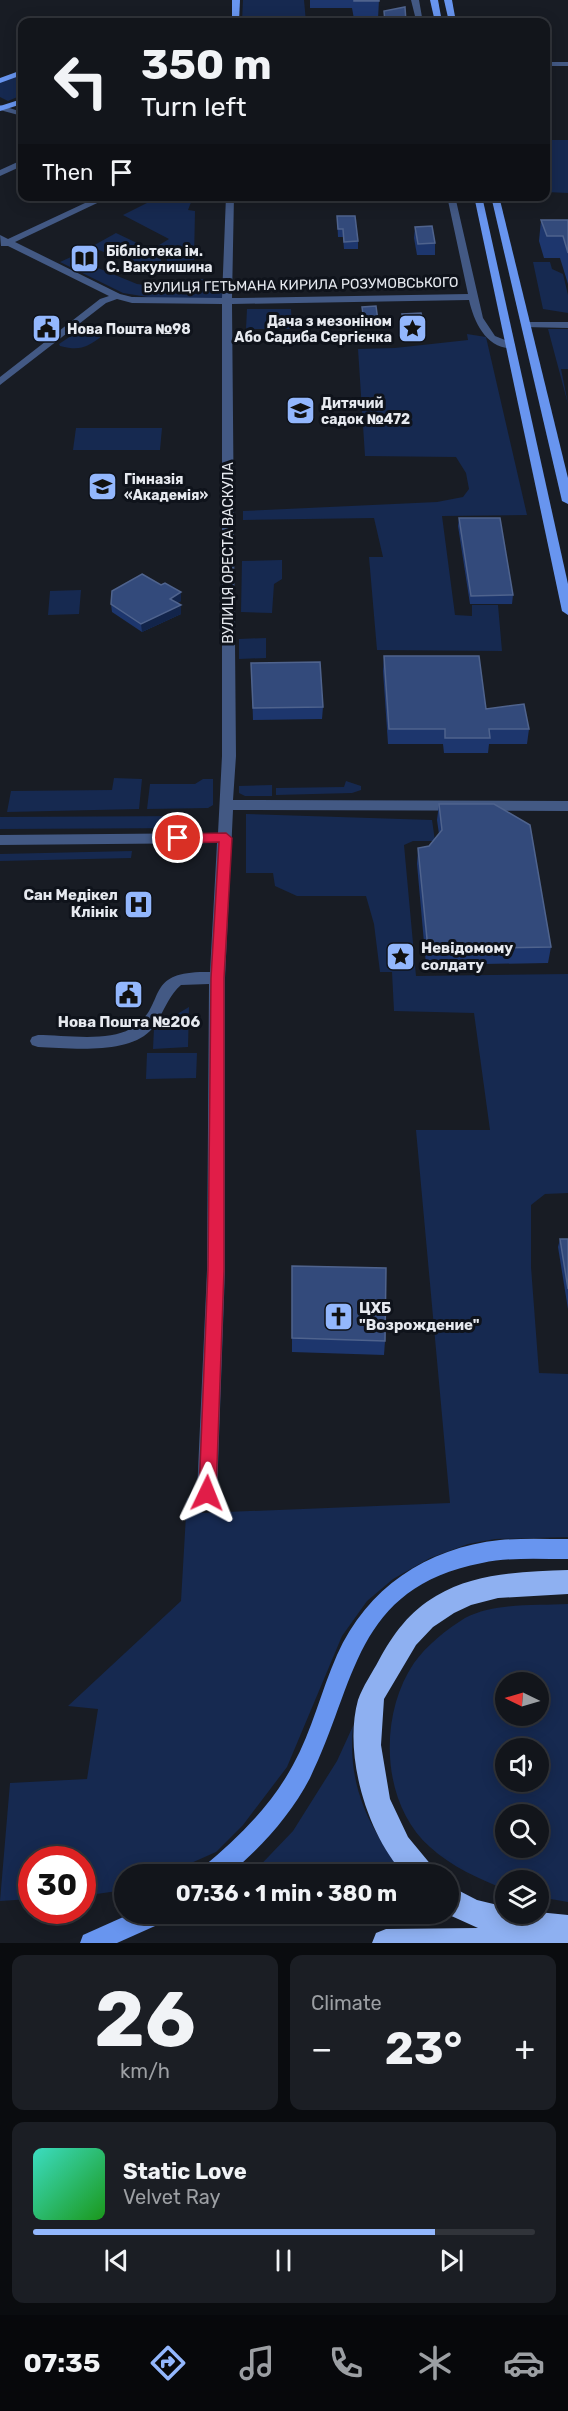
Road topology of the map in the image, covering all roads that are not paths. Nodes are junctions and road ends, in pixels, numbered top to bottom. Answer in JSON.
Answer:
{"nodes":[{"id":1,"x":236,"y":0,"type":"edge"},
{"id":2,"x":415,"y":0,"type":"edge"},
{"id":3,"x":434,"y":0,"type":"edge"},
{"id":4,"x":448,"y":0,"type":"edge"},
{"id":5,"x":236,"y":18,"type":"edge"},
{"id":6,"x":419,"y":18,"type":"edge"},
{"id":7,"x":438,"y":18,"type":"edge"},
{"id":8,"x":452,"y":18,"type":"edge"},
{"id":9,"x":550,"y":64,"type":"edge"},
{"id":10,"x":568,"y":64,"type":"edge"},
{"id":11,"x":18,"y":74,"type":"edge"},
{"id":12,"x":0,"y":81,"type":"edge"},
{"id":13,"x":18,"y":102,"type":"edge"},
{"id":14,"x":1,"y":108,"type":"edge"},
{"id":15,"x":18,"y":113,"type":"edge"},
{"id":16,"x":18,"y":165,"type":"edge"},
{"id":17,"x":0,"y":173,"type":"edge"},
{"id":18,"x":97,"y":201,"type":"edge"},
{"id":19,"x":230,"y":201,"type":"edge"},
{"id":20,"x":452,"y":201,"type":"edge"},
{"id":21,"x":479,"y":201,"type":"edge"},
{"id":22,"x":496,"y":201,"type":"edge"},
{"id":23,"x":3,"y":242,"type":"edge"},
{"id":24,"x":117,"y":296,"type":"junction"},
{"id":25,"x":472,"y":297,"type":"junction"},
{"id":26,"x":227,"y":302,"type":"junction"},
{"id":27,"x":527,"y":325,"type":"junction"},
{"id":28,"x":568,"y":325,"type":"edge"},
{"id":29,"x":511,"y":346,"type":"junction"},
{"id":30,"x":0,"y":382,"type":"edge"},
{"id":31,"x":568,"y":501,"type":"edge"},
{"id":32,"x":568,"y":610,"type":"edge"},
{"id":33,"x":227,"y":805,"type":"junction"},
{"id":34,"x":568,"y":806,"type":"edge"},
{"id":35,"x":226,"y":838,"type":"junction"},
{"id":36,"x":0,"y":840,"type":"edge"},
{"id":37,"x":217,"y":978,"type":"junction"},
{"id":38,"x":38,"y":1041,"type":"dead end"},
{"id":39,"x":207,"y":1493,"type":"dead end"},
{"id":40,"x":568,"y":1549,"type":"edge"},
{"id":41,"x":568,"y":1582,"type":"edge"},
{"id":42,"x":225,"y":1864,"type":"edge"},
{"id":43,"x":412,"y":1864,"type":"edge"},
{"id":44,"x":459,"y":1906,"type":"edge"},
{"id":45,"x":134,"y":1924,"type":"edge"},
{"id":46,"x":568,"y":1929,"type":"edge"},
{"id":47,"x":568,"y":1940,"type":"edge"},
{"id":48,"x":91,"y":1943,"type":"edge"},
{"id":49,"x":386,"y":1943,"type":"edge"}],
"edges":[{"from":1,"to":5,"type":"main road"},
{"from":2,"to":6,"type":"street"},
{"from":3,"to":7,"type":"main road"},
{"from":4,"to":8,"type":"main road"},
{"from":9,"to":10,"type":"street"},
{"from":11,"to":12,"type":"main road"},
{"from":13,"to":14,"type":"main road"},
{"from":14,"to":15,"type":"street"},
{"from":16,"to":17,"type":"street"},
{"from":18,"to":23,"type":"street"},
{"from":19,"to":26,"type":"street","name":"ВУЛИЦЯ ОРЕСТА ВАСКУЛА"},
{"from":20,"to":25,"type":"street"},
{"from":21,"to":29,"type":"main road"},
{"from":22,"to":27,"type":"main road"},
{"from":23,"to":24,"type":"street","name":"ВУЛИЦЯ ГЕТЬМАНА КИРИЛА РОЗУМОВСЬКОГО"},
{"from":24,"to":26,"type":"street","name":"ВУЛИЦЯ ГЕТЬМАНА КИРИЛА РОЗУМОВСЬКОГО"},
{"from":24,"to":30,"type":"street"},
{"from":25,"to":26,"type":"street","name":"ВУЛИЦЯ ГЕТЬМАНА КИРИЛА РОЗУМОВСЬКОГО"},
{"from":25,"to":29,"type":"street"},
{"from":26,"to":33,"type":"street","name":"ВУЛИЦЯ ОРЕСТА ВАСКУЛА"},
{"from":27,"to":28,"type":"street"},
{"from":27,"to":31,"type":"main road"},
{"from":29,"to":32,"type":"main road"},
{"from":33,"to":34,"type":"street"},
{"from":33,"to":35,"type":"street","name":"ВУЛИЦЯ ОРЕСТА ВАСКУЛА"},
{"from":35,"to":36,"type":"street"},
{"from":35,"to":37,"type":"street"},
{"from":37,"to":38,"type":"street"},
{"from":37,"to":39,"type":"street"},
{"from":40,"to":42,"type":"main road"},
{"from":41,"to":43,"type":"highway"},
{"from":44,"to":46,"type":"highway"},
{"from":45,"to":48,"type":"main road"},
{"from":47,"to":49,"type":"highway"}]}
